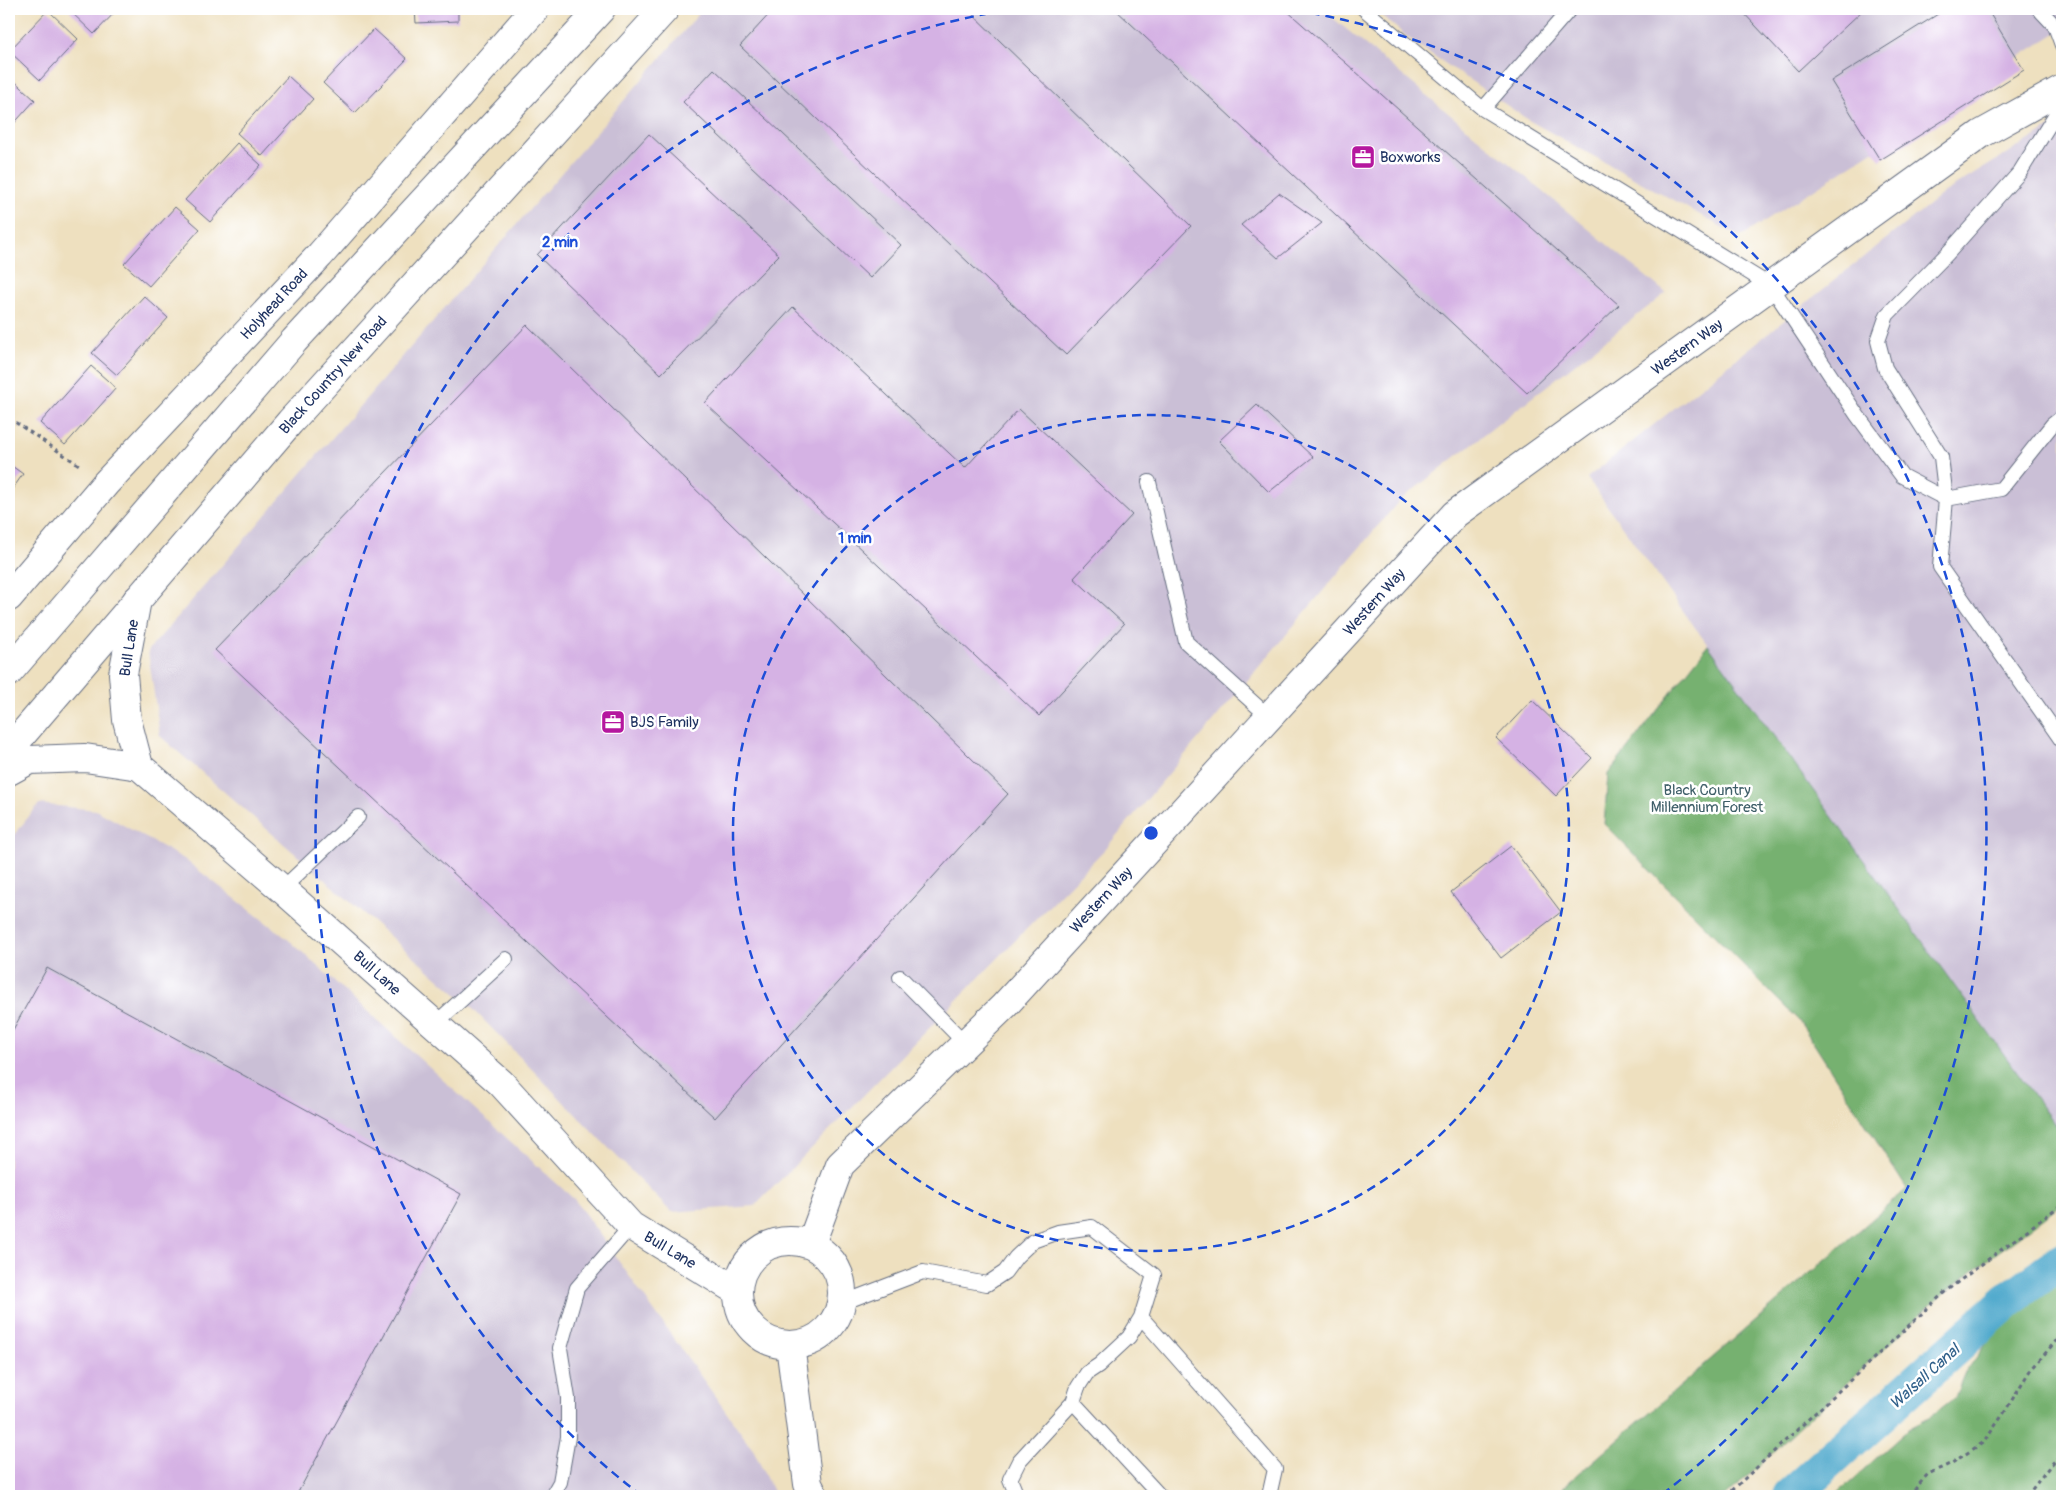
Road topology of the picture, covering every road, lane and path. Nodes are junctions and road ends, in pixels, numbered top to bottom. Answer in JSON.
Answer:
{"nodes":[{"id":1,"x":535,"y":9,"type":"edge"},
{"id":2,"x":601,"y":9,"type":"edge"},
{"id":3,"x":666,"y":9,"type":"edge"},
{"id":4,"x":1364,"y":9,"type":"edge"},
{"id":5,"x":1570,"y":9,"type":"edge"},
{"id":6,"x":2039,"y":9,"type":"edge"},
{"id":7,"x":2062,"y":45,"type":"edge"},
{"id":8,"x":2062,"y":89,"type":"edge"},
{"id":9,"x":2062,"y":104,"type":"edge"},
{"id":10,"x":1483,"y":109,"type":"junction"},
{"id":11,"x":1771,"y":286,"type":"junction"},
{"id":12,"x":2062,"y":417,"type":"edge"},
{"id":13,"x":9,"y":418,"type":"edge"},
{"id":14,"x":1149,"y":482,"type":"dead end"},
{"id":15,"x":106,"y":483,"type":"junction"},
{"id":16,"x":1946,"y":499,"type":"junction"},
{"id":17,"x":9,"y":595,"type":"edge"},
{"id":18,"x":137,"y":600,"type":"junction"},
{"id":19,"x":9,"y":672,"type":"edge"},
{"id":20,"x":1269,"y":717,"type":"junction"},
{"id":21,"x":2062,"y":741,"type":"edge"},
{"id":22,"x":9,"y":750,"type":"edge"},
{"id":23,"x":139,"y":766,"type":"junction"},
{"id":24,"x":9,"y":771,"type":"edge"},
{"id":25,"x":358,"y":817,"type":"dead end"},
{"id":26,"x":282,"y":889,"type":"junction"},
{"id":27,"x":506,"y":959,"type":"dead end"},
{"id":28,"x":900,"y":977,"type":"dead end"},
{"id":29,"x":435,"y":1024,"type":"junction"},
{"id":30,"x":965,"y":1043,"type":"junction"},
{"id":31,"x":2062,"y":1204,"type":"edge"},
{"id":32,"x":631,"y":1226,"type":"junction"},
{"id":33,"x":811,"y":1244,"type":"junction"},
{"id":34,"x":738,"y":1291,"type":"junction"},
{"id":35,"x":842,"y":1303,"type":"junction"},
{"id":36,"x":1141,"y":1317,"type":"junction"},
{"id":37,"x":2062,"y":1334,"type":"edge"},
{"id":38,"x":790,"y":1345,"type":"junction"},
{"id":39,"x":1073,"y":1402,"type":"junction"},
{"id":40,"x":2062,"y":1453,"type":"edge"},
{"id":41,"x":552,"y":1496,"type":"edge"},
{"id":42,"x":814,"y":1496,"type":"edge"},
{"id":43,"x":1017,"y":1496,"type":"edge"},
{"id":44,"x":1160,"y":1496,"type":"edge"},
{"id":45,"x":1269,"y":1496,"type":"edge"},
{"id":46,"x":1726,"y":1496,"type":"edge"},
{"id":47,"x":1909,"y":1496,"type":"edge"},
{"id":48,"x":2026,"y":1496,"type":"edge"}],
"edges":[{"from":1,"to":15,"type":"main road","name":"Holyhead Road"},
{"from":2,"to":19,"type":"main road"},
{"from":3,"to":18,"type":"main road","name":"Black Country New Road"},
{"from":4,"to":10,"type":"lane"},
{"from":5,"to":10,"type":"lane"},
{"from":6,"to":7,"type":"lane"},
{"from":8,"to":11,"type":"main road","name":"Western Way"},
{"from":9,"to":16,"type":"lane"},
{"from":10,"to":11,"type":"lane"},
{"from":11,"to":16,"type":"lane"},
{"from":11,"to":20,"type":"main road","name":"Western Way"},
{"from":12,"to":16,"type":"lane"},
{"from":13,"to":15,"type":"path"},
{"from":14,"to":20,"type":"lane"},
{"from":15,"to":17,"type":"main road","name":"Holyhead Road"},
{"from":16,"to":21,"type":"lane"},
{"from":18,"to":22,"type":"main road","name":"Black Country New Road"},
{"from":18,"to":23,"type":"main road","name":"Bull Lane"},
{"from":20,"to":30,"type":"main road","name":"Western Way"},
{"from":23,"to":24,"type":"main road"},
{"from":23,"to":26,"type":"main road","name":"Bull Lane"},
{"from":25,"to":26,"type":"lane"},
{"from":26,"to":29,"type":"main road","name":"Bull Lane"},
{"from":27,"to":29,"type":"lane"},
{"from":28,"to":30,"type":"lane"},
{"from":29,"to":32,"type":"main road","name":"Bull Lane"},
{"from":30,"to":33,"type":"main road","name":"Western Way"},
{"from":31,"to":46,"type":"path"},
{"from":32,"to":34,"type":"main road","name":"Bull Lane"},
{"from":32,"to":41,"type":"lane"},
{"from":33,"to":34,"type":"main road"},
{"from":33,"to":35,"type":"main road"},
{"from":34,"to":38,"type":"main road"},
{"from":35,"to":36,"type":"lane"},
{"from":35,"to":38,"type":"main road"},
{"from":36,"to":39,"type":"lane"},
{"from":36,"to":45,"type":"lane"},
{"from":37,"to":47,"type":"path"},
{"from":38,"to":42,"type":"main road"},
{"from":39,"to":43,"type":"lane"},
{"from":39,"to":44,"type":"lane"},
{"from":40,"to":48,"type":"path"}]}
